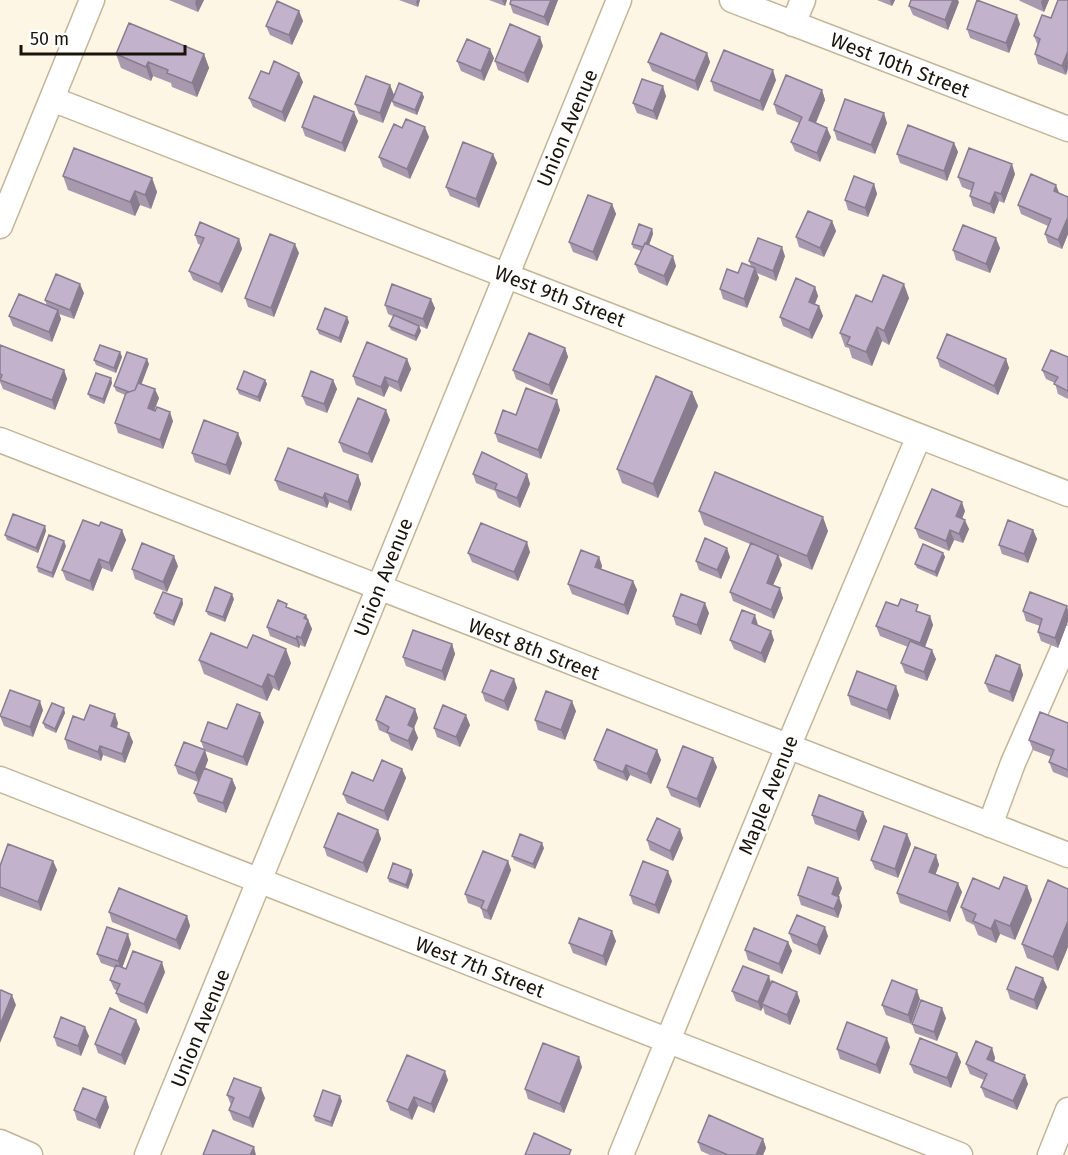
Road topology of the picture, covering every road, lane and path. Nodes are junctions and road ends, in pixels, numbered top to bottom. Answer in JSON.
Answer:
{"nodes":[{"id":1,"x":92,"y":0,"type":"edge"},
{"id":2,"x":619,"y":0,"type":"edge"},
{"id":3,"x":732,"y":0,"type":"edge"},
{"id":4,"x":803,"y":0,"type":"edge"},
{"id":5,"x":794,"y":24,"type":"junction"},
{"id":6,"x":52,"y":99,"type":"junction"},
{"id":7,"x":1068,"y":129,"type":"edge"},
{"id":8,"x":0,"y":226,"type":"edge"},
{"id":9,"x":506,"y":275,"type":"junction"},
{"id":10,"x":919,"y":436,"type":"junction"},
{"id":11,"x":0,"y":440,"type":"edge"},
{"id":12,"x":1068,"y":494,"type":"edge"},
{"id":13,"x":378,"y":588,"type":"junction"},
{"id":14,"x":1068,"y":638,"type":"edge"},
{"id":15,"x":788,"y":747,"type":"junction"},
{"id":16,"x":0,"y":779,"type":"edge"},
{"id":17,"x":990,"y":825,"type":"junction"},
{"id":18,"x":1068,"y":855,"type":"edge"},
{"id":19,"x":260,"y":881,"type":"junction"},
{"id":20,"x":668,"y":1040,"type":"junction"},
{"id":21,"x":1068,"y":1110,"type":"edge"},
{"id":22,"x":0,"y":1142,"type":"edge"},
{"id":23,"x":30,"y":1155,"type":"edge"},
{"id":24,"x":147,"y":1155,"type":"edge"},
{"id":25,"x":621,"y":1155,"type":"edge"},
{"id":26,"x":960,"y":1155,"type":"edge"},
{"id":27,"x":1050,"y":1155,"type":"edge"}],
"edges":[{"from":1,"to":6,"type":"street"},
{"from":2,"to":9,"type":"street","name":"Union Avenue"},
{"from":3,"to":5,"type":"street","name":"West 10th Street"},
{"from":4,"to":5,"type":"street"},
{"from":5,"to":7,"type":"street","name":"West 10th Street"},
{"from":6,"to":8,"type":"street"},
{"from":6,"to":9,"type":"street","name":"West 9th Street"},
{"from":9,"to":10,"type":"street","name":"West 9th Street"},
{"from":9,"to":13,"type":"street","name":"Union Avenue"},
{"from":10,"to":12,"type":"street","name":"West 9th Street"},
{"from":10,"to":15,"type":"street","name":"Maple Avenue"},
{"from":11,"to":13,"type":"street","name":"West 8th Street"},
{"from":13,"to":15,"type":"street","name":"West 8th Street"},
{"from":13,"to":19,"type":"street","name":"Union Avenue"},
{"from":14,"to":17,"type":"street"},
{"from":15,"to":17,"type":"street","name":"West 8th Street"},
{"from":15,"to":20,"type":"street","name":"Maple Avenue"},
{"from":16,"to":19,"type":"street","name":"West 7th Street"},
{"from":17,"to":18,"type":"street","name":"West 8th Street"},
{"from":19,"to":20,"type":"street","name":"West 7th Street"},
{"from":19,"to":24,"type":"street","name":"Union Avenue"},
{"from":20,"to":25,"type":"street","name":"Maple Avenue"},
{"from":20,"to":26,"type":"street","name":"West 7th Street"},
{"from":21,"to":27,"type":"street"},
{"from":22,"to":23,"type":"street"}]}
